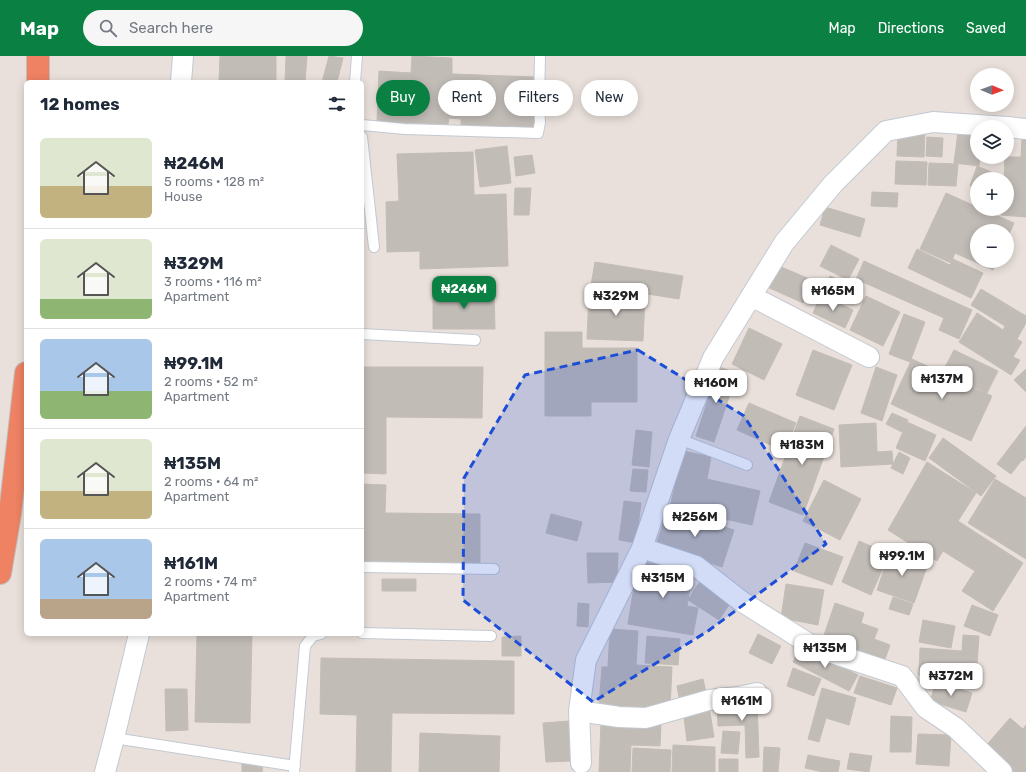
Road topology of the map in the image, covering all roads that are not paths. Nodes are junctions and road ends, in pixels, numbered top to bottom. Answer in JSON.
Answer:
{"nodes":[{"id":1,"x":38,"y":56,"type":"edge"},
{"id":2,"x":183,"y":56,"type":"edge"},
{"id":3,"x":357,"y":56,"type":"edge"},
{"id":4,"x":540,"y":56,"type":"edge"},
{"id":5,"x":38,"y":80,"type":"edge"},
{"id":6,"x":181,"y":80,"type":"edge"},
{"id":7,"x":355,"y":80,"type":"edge"},
{"id":8,"x":970,"y":124,"type":"edge"},
{"id":9,"x":364,"y":125,"type":"edge"},
{"id":10,"x":1014,"y":128,"type":"edge"},
{"id":11,"x":1026,"y":129,"type":"edge"},
{"id":12,"x":364,"y":155,"type":"edge"},
{"id":13,"x":374,"y":247,"type":"dead end"},
{"id":14,"x":751,"y":296,"type":"junction"},
{"id":15,"x":364,"y":334,"type":"edge"},
{"id":16,"x":475,"y":340,"type":"dead end"},
{"id":17,"x":869,"y":357,"type":"dead end"},
{"id":18,"x":24,"y":391,"type":"edge"},
{"id":19,"x":679,"y":439,"type":"junction"},
{"id":20,"x":748,"y":465,"type":"dead end"},
{"id":21,"x":642,"y":548,"type":"junction"},
{"id":22,"x":364,"y":567,"type":"edge"},
{"id":23,"x":494,"y":569,"type":"dead end"},
{"id":24,"x":0,"y":573,"type":"edge"},
{"id":25,"x":364,"y":633,"type":"edge"},
{"id":26,"x":139,"y":636,"type":"edge"},
{"id":27,"x":313,"y":636,"type":"edge"},
{"id":28,"x":492,"y":636,"type":"dead end"},
{"id":29,"x":757,"y":693,"type":"dead end"},
{"id":30,"x":579,"y":710,"type":"junction"},
{"id":31,"x":114,"y":738,"type":"junction"},
{"id":32,"x":581,"y":763,"type":"dead end"},
{"id":33,"x":294,"y":769,"type":"edge"},
{"id":34,"x":105,"y":772,"type":"edge"},
{"id":35,"x":1002,"y":772,"type":"edge"}],
"edges":[{"from":1,"to":5,"type":"highway"},
{"from":2,"to":6,"type":"street"},
{"from":3,"to":7,"type":"lane"},
{"from":4,"to":9,"type":"lane"},
{"from":8,"to":14,"type":"street"},
{"from":10,"to":11,"type":"street"},
{"from":12,"to":13,"type":"lane"},
{"from":14,"to":17,"type":"street"},
{"from":14,"to":19,"type":"street"},
{"from":15,"to":16,"type":"lane"},
{"from":18,"to":24,"type":"highway"},
{"from":19,"to":20,"type":"lane"},
{"from":19,"to":21,"type":"street"},
{"from":21,"to":30,"type":"street"},
{"from":21,"to":35,"type":"street"},
{"from":22,"to":23,"type":"lane"},
{"from":25,"to":28,"type":"lane"},
{"from":26,"to":31,"type":"street"},
{"from":27,"to":33,"type":"lane"},
{"from":29,"to":30,"type":"street"},
{"from":30,"to":32,"type":"street"},
{"from":31,"to":33,"type":"lane"},
{"from":31,"to":34,"type":"street"}]}
